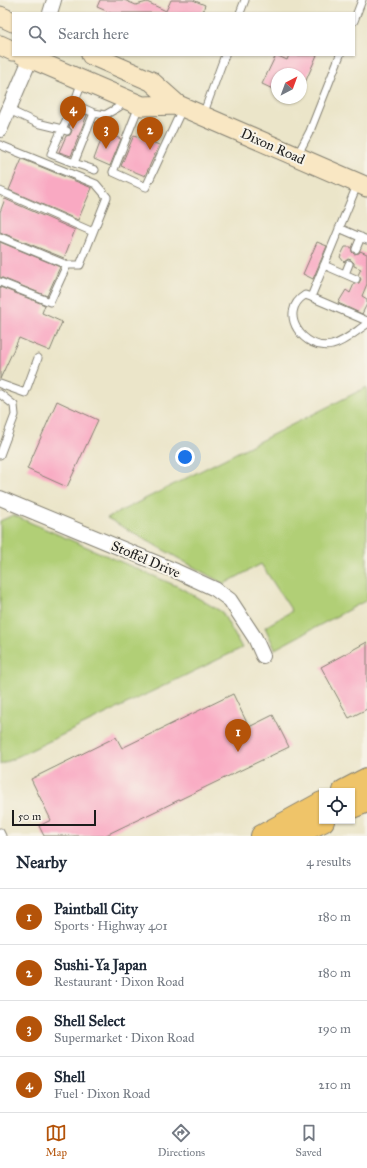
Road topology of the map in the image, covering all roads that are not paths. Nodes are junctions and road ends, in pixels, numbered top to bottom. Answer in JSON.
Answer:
{"nodes":[{"id":1,"x":54,"y":0,"type":"edge"},
{"id":2,"x":245,"y":0,"type":"edge"},
{"id":3,"x":362,"y":0,"type":"edge"},
{"id":4,"x":50,"y":12,"type":"edge"},
{"id":5,"x":240,"y":12,"type":"edge"},
{"id":6,"x":0,"y":16,"type":"edge"},
{"id":7,"x":355,"y":18,"type":"edge"},
{"id":8,"x":12,"y":22,"type":"edge"},
{"id":9,"x":0,"y":45,"type":"edge"},
{"id":10,"x":12,"y":50,"type":"edge"},
{"id":11,"x":29,"y":56,"type":"edge"},
{"id":12,"x":93,"y":56,"type":"edge"},
{"id":13,"x":225,"y":56,"type":"edge"},
{"id":14,"x":340,"y":56,"type":"edge"},
{"id":15,"x":82,"y":80,"type":"junction"},
{"id":16,"x":133,"y":102,"type":"junction"},
{"id":17,"x":74,"y":104,"type":"junction"},
{"id":18,"x":181,"y":106,"type":"junction"},
{"id":19,"x":9,"y":110,"type":"junction"},
{"id":20,"x":94,"y":113,"type":"junction"},
{"id":21,"x":203,"y":116,"type":"junction"},
{"id":22,"x":0,"y":130,"type":"edge"},
{"id":23,"x":64,"y":130,"type":"junction"},
{"id":24,"x":0,"y":145,"type":"edge"},
{"id":25,"x":297,"y":157,"type":"junction"},
{"id":26,"x":74,"y":163,"type":"junction"},
{"id":27,"x":95,"y":170,"type":"dead end"},
{"id":28,"x":362,"y":185,"type":"edge"},
{"id":29,"x":0,"y":191,"type":"edge"},
{"id":30,"x":339,"y":228,"type":"junction"},
{"id":31,"x":93,"y":232,"type":"junction"},
{"id":32,"x":0,"y":237,"type":"edge"},
{"id":33,"x":364,"y":238,"type":"edge"},
{"id":34,"x":356,"y":249,"type":"dead end"},
{"id":35,"x":349,"y":264,"type":"dead end"},
{"id":36,"x":67,"y":265,"type":"junction"},
{"id":37,"x":324,"y":265,"type":"junction"},
{"id":38,"x":345,"y":274,"type":"junction"},
{"id":39,"x":356,"y":279,"type":"dead end"},
{"id":40,"x":0,"y":282,"type":"edge"},
{"id":41,"x":311,"y":297,"type":"junction"},
{"id":42,"x":367,"y":322,"type":"edge"},
{"id":43,"x":38,"y":358,"type":"dead end"},
{"id":44,"x":0,"y":384,"type":"edge"},
{"id":45,"x":0,"y":394,"type":"edge"},
{"id":46,"x":0,"y":455,"type":"edge"},
{"id":47,"x":0,"y":498,"type":"edge"},
{"id":48,"x":263,"y":656,"type":"dead end"},
{"id":49,"x":367,"y":779,"type":"edge"},
{"id":50,"x":350,"y":788,"type":"edge"},
{"id":51,"x":367,"y":801,"type":"edge"},
{"id":52,"x":319,"y":805,"type":"edge"},
{"id":53,"x":355,"y":806,"type":"edge"},
{"id":54,"x":319,"y":823,"type":"edge"},
{"id":55,"x":0,"y":832,"type":"edge"},
{"id":56,"x":2,"y":836,"type":"edge"},
{"id":57,"x":262,"y":836,"type":"edge"},
{"id":58,"x":291,"y":836,"type":"edge"}],
"edges":[{"from":1,"to":4,"type":"street"},
{"from":2,"to":5,"type":"lane"},
{"from":3,"to":7,"type":"lane"},
{"from":6,"to":8,"type":"main road"},
{"from":9,"to":10,"type":"main road"},
{"from":11,"to":15,"type":"main road","name":"Dixon Road"},
{"from":11,"to":19,"type":"street"},
{"from":12,"to":18,"type":"main road","name":"Dixon Road"},
{"from":13,"to":21,"type":"lane"},
{"from":14,"to":25,"type":"lane"},
{"from":15,"to":16,"type":"main road","name":"Dixon Road"},
{"from":15,"to":17,"type":"lane"},
{"from":16,"to":18,"type":"main road","name":"Dixon Road"},
{"from":16,"to":18,"type":"lane"},
{"from":16,"to":20,"type":"lane"},
{"from":17,"to":20,"type":"lane"},
{"from":17,"to":23,"type":"lane"},
{"from":18,"to":21,"type":"main road","name":"Dixon Road"},
{"from":19,"to":22,"type":"street"},
{"from":19,"to":23,"type":"lane"},
{"from":20,"to":26,"type":"lane"},
{"from":21,"to":25,"type":"main road","name":"Dixon Road"},
{"from":23,"to":26,"type":"lane"},
{"from":24,"to":31,"type":"lane"},
{"from":25,"to":28,"type":"main road","name":"Dixon Road"},
{"from":26,"to":27,"type":"lane"},
{"from":28,"to":30,"type":"lane"},
{"from":29,"to":31,"type":"lane"},
{"from":30,"to":33,"type":"lane"},
{"from":30,"to":37,"type":"lane"},
{"from":31,"to":36,"type":"lane"},
{"from":32,"to":36,"type":"lane"},
{"from":33,"to":34,"type":"lane"},
{"from":35,"to":38,"type":"lane"},
{"from":36,"to":40,"type":"lane"},
{"from":37,"to":38,"type":"lane"},
{"from":37,"to":41,"type":"lane"},
{"from":38,"to":39,"type":"lane"},
{"from":41,"to":42,"type":"lane"},
{"from":41,"to":42,"type":"lane"},
{"from":43,"to":44,"type":"lane"},
{"from":45,"to":46,"type":"lane"},
{"from":47,"to":48,"type":"street","name":"Stoffel Drive"},
{"from":49,"to":50,"type":"highway"},
{"from":51,"to":53,"type":"highway"},
{"from":52,"to":57,"type":"highway"},
{"from":54,"to":58,"type":"highway"},
{"from":55,"to":56,"type":"lane"}]}
